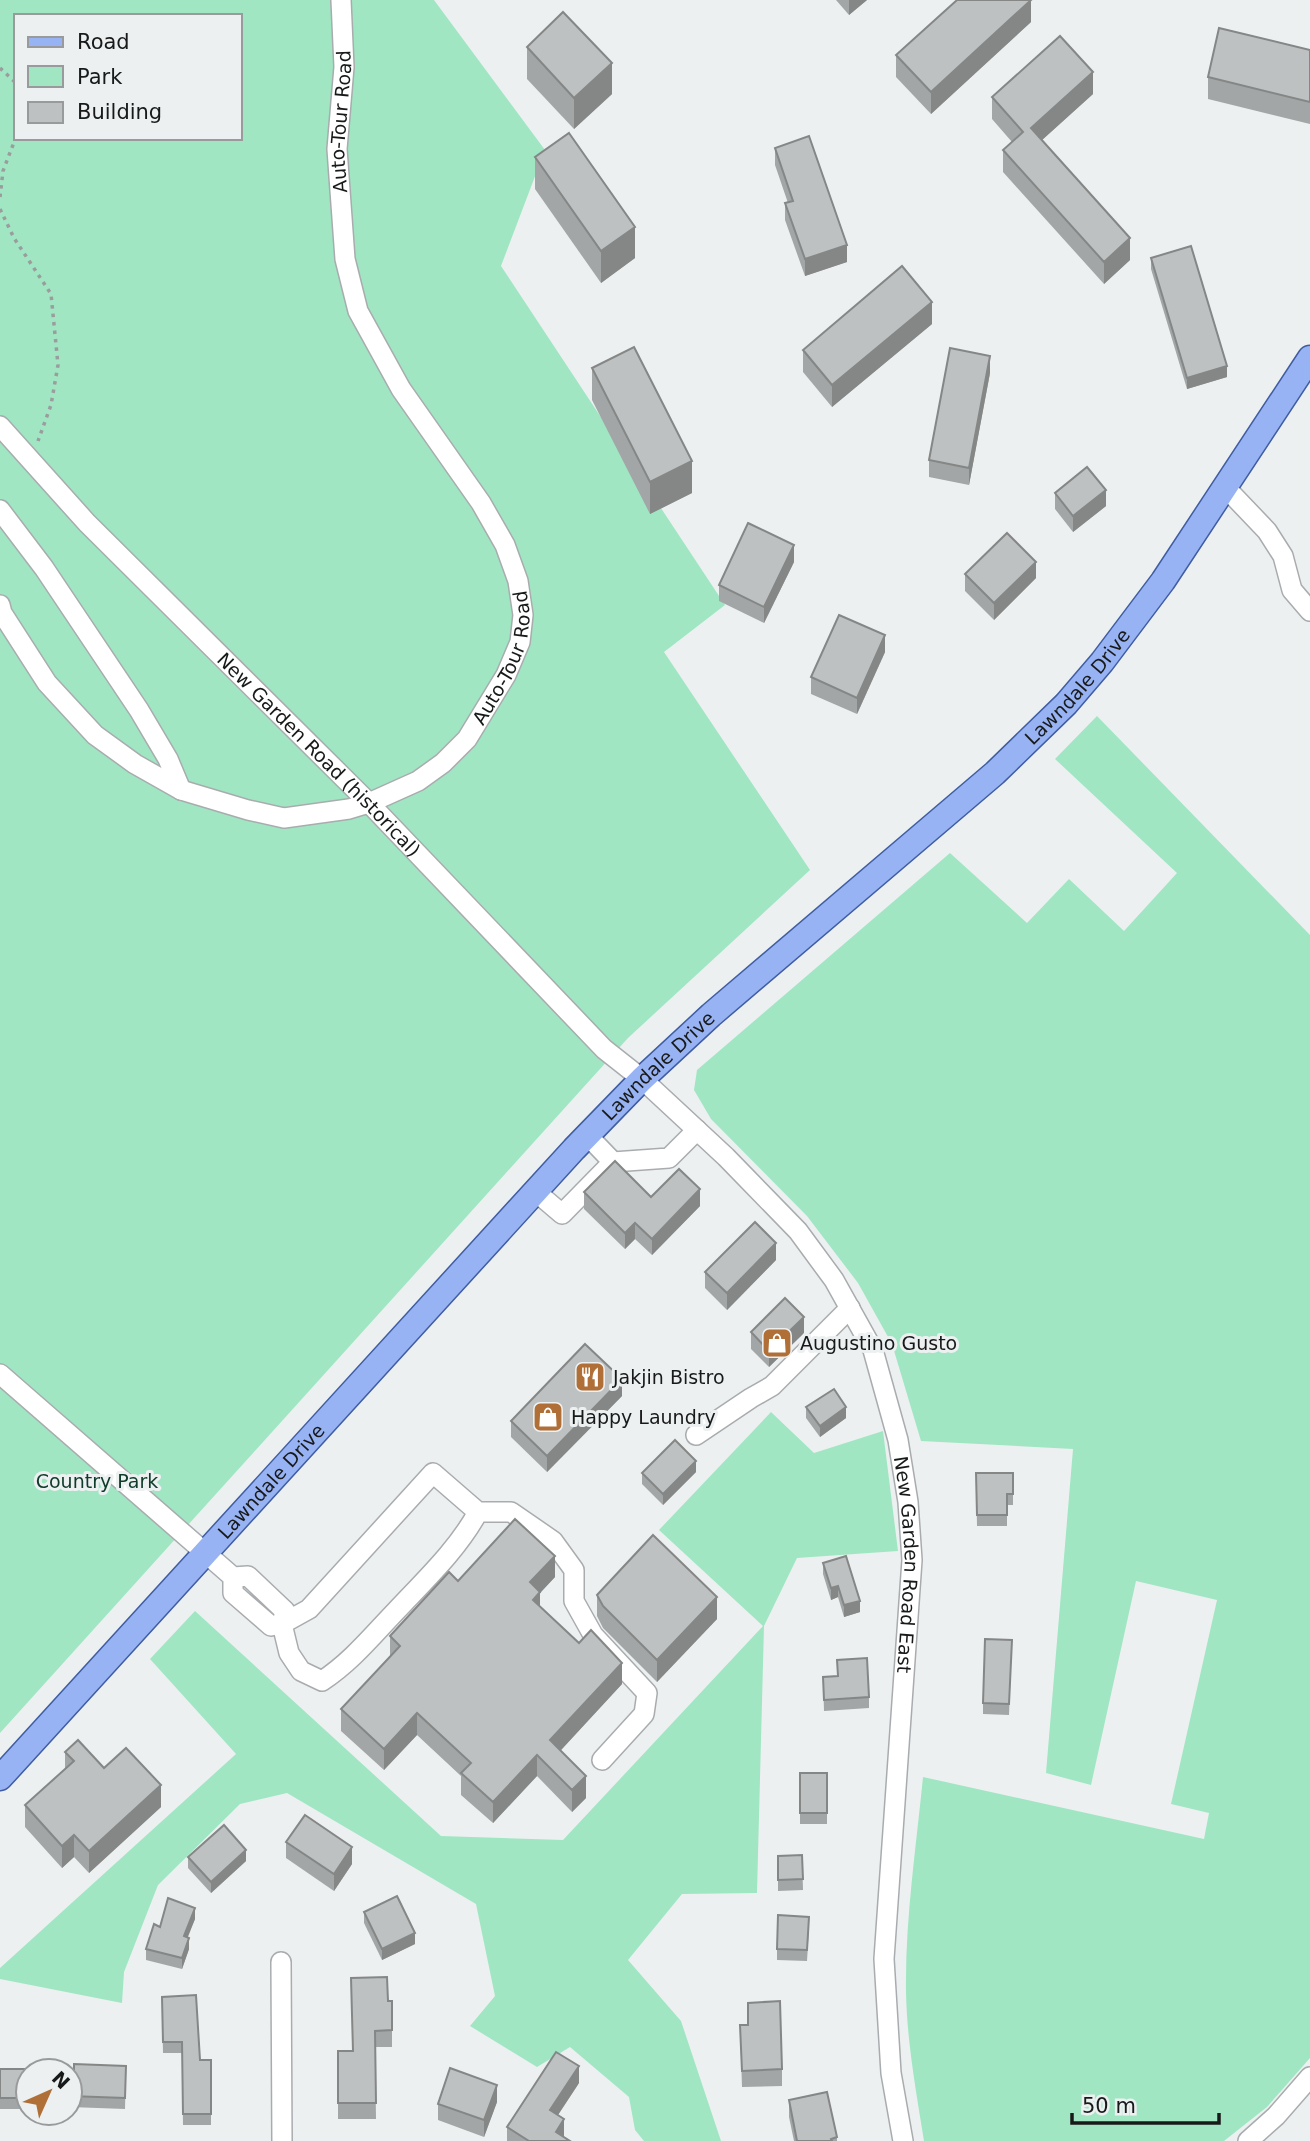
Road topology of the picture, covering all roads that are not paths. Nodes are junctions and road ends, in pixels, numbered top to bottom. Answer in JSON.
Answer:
{"nodes":[{"id":1,"x":341,"y":0,"type":"edge"},
{"id":2,"x":1310,"y":358,"type":"edge"},
{"id":3,"x":0,"y":426,"type":"edge"},
{"id":4,"x":1226,"y":488,"type":"junction"},
{"id":5,"x":0,"y":510,"type":"edge"},
{"id":6,"x":0,"y":606,"type":"edge"},
{"id":7,"x":1310,"y":611,"type":"edge"},
{"id":8,"x":181,"y":790,"type":"junction"},
{"id":9,"x":369,"y":803,"type":"junction"},
{"id":10,"x":642,"y":1079,"type":"junction"},
{"id":11,"x":697,"y":1130,"type":"junction"},
{"id":12,"x":587,"y":1135,"type":"junction"},
{"id":13,"x":613,"y":1162,"type":"junction"},
{"id":14,"x":535,"y":1191,"type":"junction"},
{"id":15,"x":850,"y":1308,"type":"junction"},
{"id":16,"x":0,"y":1374,"type":"edge"},
{"id":17,"x":696,"y":1435,"type":"dead end"},
{"id":18,"x":478,"y":1512,"type":"junction"},
{"id":19,"x":206,"y":1552,"type":"junction"},
{"id":20,"x":282,"y":1624,"type":"junction"},
{"id":21,"x":602,"y":1759,"type":"dead end"},
{"id":22,"x":0,"y":1777,"type":"edge"},
{"id":23,"x":281,"y":1962,"type":"dead end"},
{"id":24,"x":1310,"y":2077,"type":"edge"},
{"id":25,"x":282,"y":2141,"type":"edge"},
{"id":26,"x":904,"y":2141,"type":"edge"},
{"id":27,"x":1248,"y":2141,"type":"edge"}],
"edges":[{"from":1,"to":9,"type":"street","name":"Auto-Tour Road"},
{"from":2,"to":4,"type":"main road","name":"Lawndale Drive"},
{"from":3,"to":9,"type":"street","name":"New Garden Road (historical)"},
{"from":4,"to":7,"type":"street"},
{"from":4,"to":10,"type":"main road","name":"Lawndale Drive"},
{"from":5,"to":8,"type":"street"},
{"from":6,"to":8,"type":"street","name":"Auto-Tour Road"},
{"from":8,"to":9,"type":"street","name":"Auto-Tour Road"},
{"from":9,"to":10,"type":"street","name":"New Garden Road (historical)"},
{"from":10,"to":11,"type":"street","name":"New Garden Road East"},
{"from":10,"to":12,"type":"main road","name":"Lawndale Drive"},
{"from":11,"to":13,"type":"street"},
{"from":11,"to":15,"type":"street","name":"New Garden Road East"},
{"from":12,"to":13,"type":"street"},
{"from":12,"to":14,"type":"main road","name":"Lawndale Drive"},
{"from":13,"to":14,"type":"street"},
{"from":14,"to":19,"type":"main road","name":"Lawndale Drive"},
{"from":15,"to":17,"type":"street"},
{"from":15,"to":26,"type":"street","name":"New Garden Road East"},
{"from":16,"to":19,"type":"street"},
{"from":18,"to":20,"type":"street"},
{"from":18,"to":20,"type":"street"},
{"from":18,"to":21,"type":"street"},
{"from":19,"to":20,"type":"street"},
{"from":19,"to":22,"type":"main road","name":"Lawndale Drive"},
{"from":23,"to":25,"type":"street"},
{"from":24,"to":27,"type":"street"}]}
